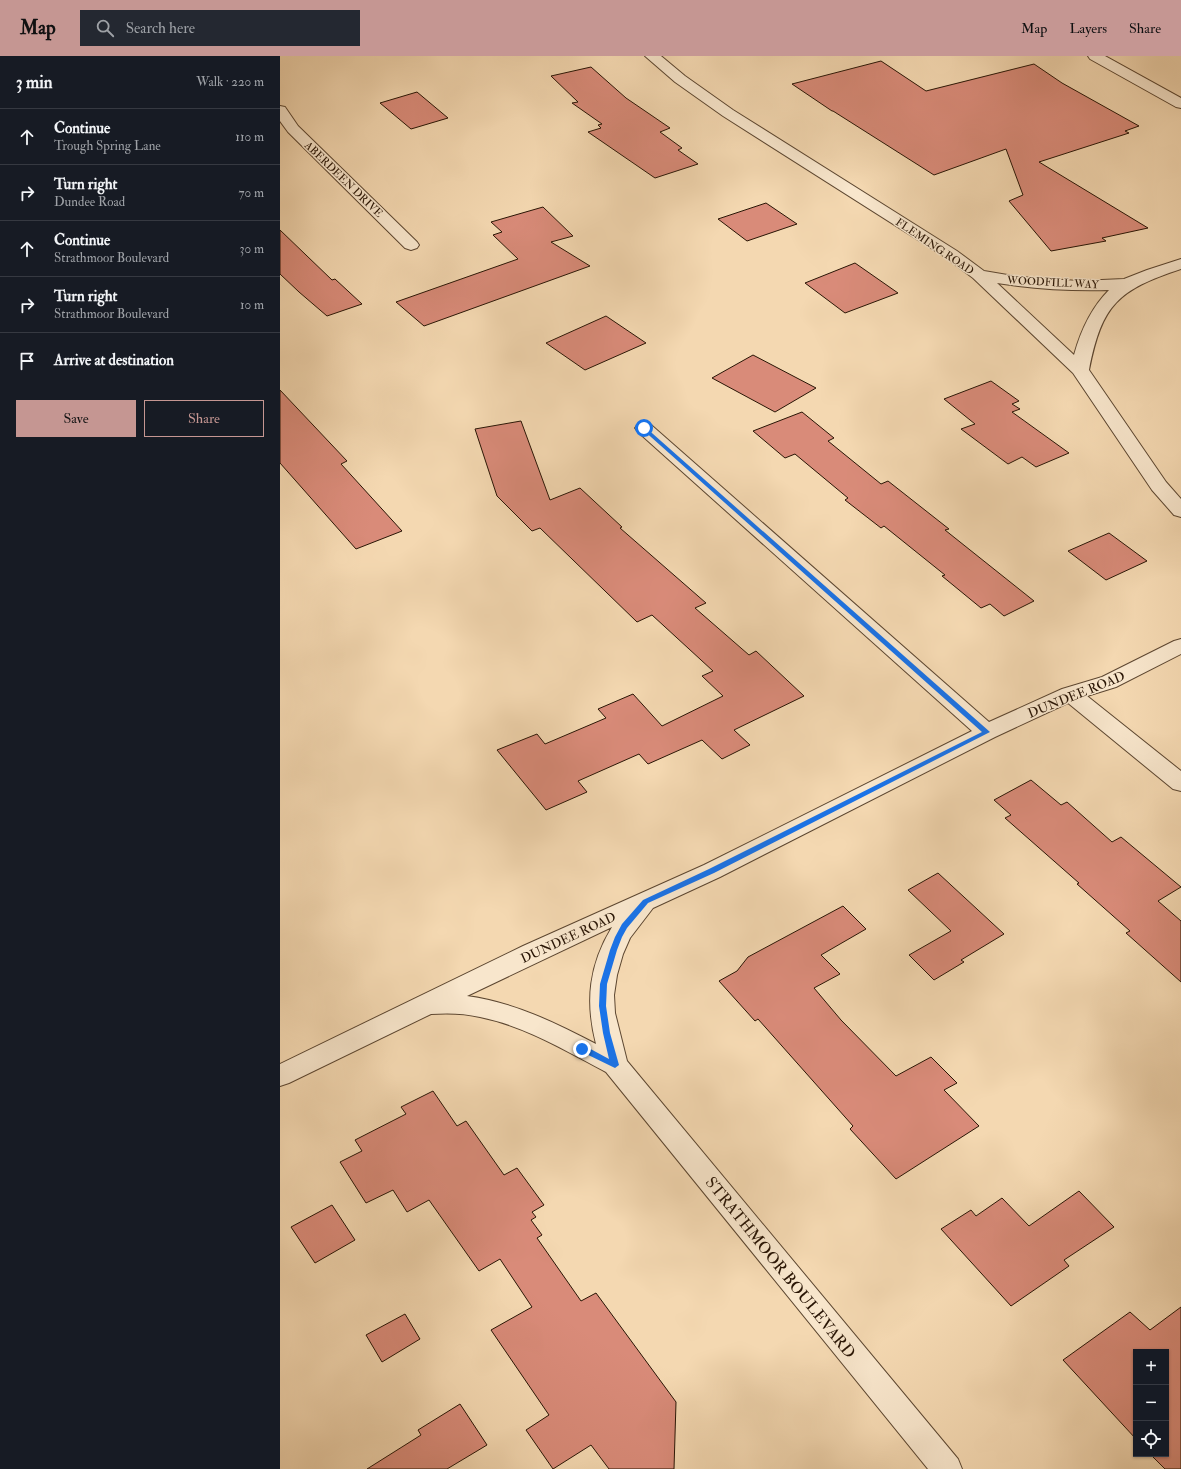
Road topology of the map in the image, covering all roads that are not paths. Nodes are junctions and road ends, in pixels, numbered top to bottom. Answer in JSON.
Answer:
{"nodes":[{"id":1,"x":652,"y":56,"type":"edge"},
{"id":2,"x":1095,"y":56,"type":"edge"},
{"id":3,"x":1181,"y":104,"type":"edge"},
{"id":4,"x":280,"y":110,"type":"edge"},
{"id":5,"x":411,"y":245,"type":"dead end"},
{"id":6,"x":1181,"y":264,"type":"edge"},
{"id":7,"x":979,"y":275,"type":"junction"},
{"id":8,"x":1126,"y":284,"type":"junction"},
{"id":9,"x":1080,"y":370,"type":"junction"},
{"id":10,"x":644,"y":428,"type":"dead end"},
{"id":11,"x":1181,"y":511,"type":"edge"},
{"id":12,"x":1181,"y":646,"type":"edge"},
{"id":13,"x":1070,"y":694,"type":"junction"},
{"id":14,"x":987,"y":732,"type":"junction"},
{"id":15,"x":1181,"y":782,"type":"edge"},
{"id":16,"x":645,"y":902,"type":"junction"},
{"id":17,"x":425,"y":1005,"type":"junction"},
{"id":18,"x":615,"y":1065,"type":"junction"},
{"id":19,"x":280,"y":1076,"type":"edge"},
{"id":20,"x":947,"y":1469,"type":"edge"}],
"edges":[{"from":1,"to":7,"type":"street","name":"FLEMING ROAD"},
{"from":2,"to":3,"type":"street"},
{"from":4,"to":5,"type":"street","name":"ABERDEEN DRIVE"},
{"from":6,"to":8,"type":"street","name":"WOODFILL WAY"},
{"from":7,"to":8,"type":"street","name":"WOODFILL WAY"},
{"from":7,"to":9,"type":"street","name":"FLEMING ROAD"},
{"from":8,"to":9,"type":"street","name":"WOODFILL WAY"},
{"from":9,"to":11,"type":"street","name":"FLEMING ROAD"},
{"from":10,"to":14,"type":"street"},
{"from":12,"to":13,"type":"street","name":"DUNDEE ROAD"},
{"from":13,"to":14,"type":"street","name":"DUNDEE ROAD"},
{"from":13,"to":15,"type":"street"},
{"from":14,"to":16,"type":"street","name":"DUNDEE ROAD"},
{"from":16,"to":17,"type":"street","name":"DUNDEE ROAD"},
{"from":16,"to":18,"type":"street","name":"STRATHMOOR BOULEVARD"},
{"from":17,"to":18,"type":"street","name":"STRATHMOOR BOULEVARD"},
{"from":17,"to":19,"type":"street","name":"DUNDEE ROAD"},
{"from":18,"to":20,"type":"street","name":"STRATHMOOR BOULEVARD"}]}
